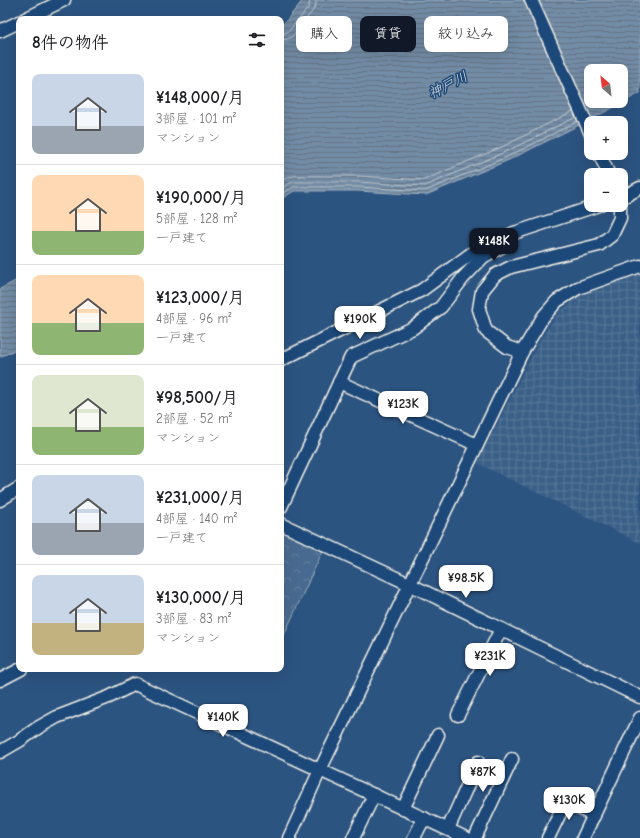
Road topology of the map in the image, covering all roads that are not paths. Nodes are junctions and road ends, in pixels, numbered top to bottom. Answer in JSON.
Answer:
{"nodes":[{"id":1,"x":64,"y":0,"type":"edge"},
{"id":2,"x":531,"y":0,"type":"edge"},
{"id":3,"x":31,"y":16,"type":"edge"},
{"id":4,"x":16,"y":23,"type":"edge"},
{"id":5,"x":0,"y":31,"type":"edge"},
{"id":6,"x":584,"y":118,"type":"edge"},
{"id":7,"x":640,"y":188,"type":"edge"},
{"id":8,"x":628,"y":194,"type":"edge"},
{"id":9,"x":584,"y":210,"type":"edge"},
{"id":10,"x":620,"y":212,"type":"edge"},
{"id":11,"x":514,"y":233,"type":"junction"},
{"id":12,"x":640,"y":266,"type":"edge"},
{"id":13,"x":522,"y":352,"type":"junction"},
{"id":14,"x":284,"y":359,"type":"edge"},
{"id":15,"x":339,"y":382,"type":"junction"},
{"id":16,"x":477,"y":445,"type":"junction"},
{"id":17,"x":16,"y":490,"type":"edge"},
{"id":18,"x":0,"y":500,"type":"edge"},
{"id":19,"x":284,"y":501,"type":"edge"},
{"id":20,"x":284,"y":525,"type":"edge"},
{"id":21,"x":409,"y":584,"type":"junction"},
{"id":22,"x":501,"y":629,"type":"junction"},
{"id":23,"x":16,"y":672,"type":"edge"},
{"id":24,"x":0,"y":680,"type":"edge"},
{"id":25,"x":640,"y":697,"type":"edge"},
{"id":26,"x":458,"y":715,"type":"dead end"},
{"id":27,"x":640,"y":718,"type":"edge"},
{"id":28,"x":438,"y":735,"type":"dead end"},
{"id":29,"x":0,"y":752,"type":"edge"},
{"id":30,"x":512,"y":759,"type":"dead end"},
{"id":31,"x":478,"y":762,"type":"dead end"},
{"id":32,"x":320,"y":770,"type":"junction"},
{"id":33,"x":374,"y":795,"type":"junction"},
{"id":34,"x":403,"y":809,"type":"junction"},
{"id":35,"x":594,"y":816,"type":"junction"},
{"id":36,"x":424,"y":818,"type":"junction"},
{"id":37,"x":448,"y":829,"type":"junction"},
{"id":38,"x":289,"y":838,"type":"edge"},
{"id":39,"x":353,"y":838,"type":"edge"},
{"id":40,"x":414,"y":838,"type":"edge"},
{"id":41,"x":466,"y":838,"type":"edge"},
{"id":42,"x":475,"y":838,"type":"edge"},
{"id":43,"x":548,"y":838,"type":"edge"},
{"id":44,"x":583,"y":838,"type":"edge"}],
"edges":[{"from":1,"to":3,"type":"street"},
{"from":2,"to":6,"type":"street"},
{"from":4,"to":5,"type":"street"},
{"from":7,"to":8,"type":"street"},
{"from":9,"to":11,"type":"street"},
{"from":10,"to":13,"type":"street"},
{"from":11,"to":14,"type":"street"},
{"from":11,"to":15,"type":"street"},
{"from":12,"to":13,"type":"street"},
{"from":13,"to":16,"type":"street"},
{"from":15,"to":16,"type":"street"},
{"from":15,"to":19,"type":"street"},
{"from":16,"to":21,"type":"street"},
{"from":17,"to":18,"type":"street"},
{"from":20,"to":21,"type":"street"},
{"from":21,"to":22,"type":"street"},
{"from":21,"to":32,"type":"street"},
{"from":22,"to":25,"type":"street"},
{"from":22,"to":26,"type":"street"},
{"from":23,"to":24,"type":"street"},
{"from":27,"to":35,"type":"street"},
{"from":28,"to":34,"type":"street"},
{"from":29,"to":32,"type":"street"},
{"from":30,"to":42,"type":"street"},
{"from":31,"to":37,"type":"street"},
{"from":32,"to":33,"type":"street"},
{"from":32,"to":38,"type":"street"},
{"from":33,"to":34,"type":"street"},
{"from":33,"to":39,"type":"street"},
{"from":34,"to":36,"type":"street"},
{"from":35,"to":43,"type":"street"},
{"from":35,"to":44,"type":"street"},
{"from":36,"to":37,"type":"street"},
{"from":36,"to":40,"type":"street"},
{"from":37,"to":41,"type":"street"}]}
